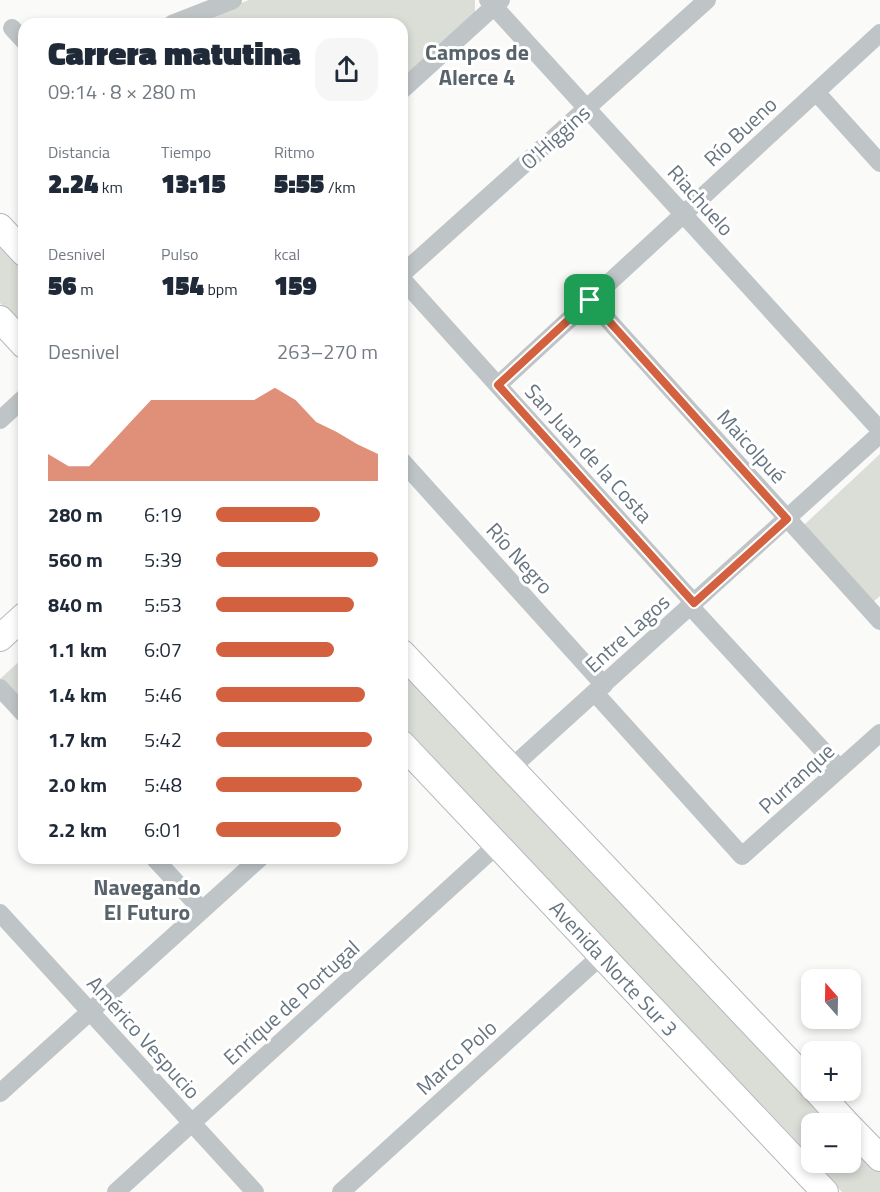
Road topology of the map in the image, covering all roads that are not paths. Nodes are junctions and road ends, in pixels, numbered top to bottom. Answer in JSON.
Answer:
{"nodes":[{"id":1,"x":233,"y":0,"type":"edge"},
{"id":2,"x":707,"y":0,"type":"edge"},
{"id":3,"x":494,"y":2,"type":"edge"},
{"id":4,"x":188,"y":18,"type":"edge"},
{"id":5,"x":880,"y":33,"type":"edge"},
{"id":6,"x":408,"y":84,"type":"edge"},
{"id":7,"x":816,"y":92,"type":"junction"},
{"id":8,"x":587,"y":108,"type":"junction"},
{"id":9,"x":880,"y":163,"type":"edge"},
{"id":10,"x":683,"y":214,"type":"junction"},
{"id":11,"x":0,"y":227,"type":"edge"},
{"id":12,"x":18,"y":246,"type":"edge"},
{"id":13,"x":408,"y":269,"type":"edge"},
{"id":14,"x":408,"y":286,"type":"edge"},
{"id":15,"x":590,"y":300,"type":"junction"},
{"id":16,"x":0,"y":319,"type":"edge"},
{"id":17,"x":18,"y":338,"type":"edge"},
{"id":18,"x":498,"y":385,"type":"junction"},
{"id":19,"x":18,"y":404,"type":"edge"},
{"id":20,"x":0,"y":420,"type":"edge"},
{"id":21,"x":880,"y":432,"type":"edge"},
{"id":22,"x":408,"y":468,"type":"edge"},
{"id":23,"x":787,"y":519,"type":"junction"},
{"id":24,"x":692,"y":605,"type":"junction"},
{"id":25,"x":880,"y":621,"type":"edge"},
{"id":26,"x":18,"y":622,"type":"edge"},
{"id":27,"x":0,"y":638,"type":"edge"},
{"id":28,"x":408,"y":659,"type":"edge"},
{"id":29,"x":0,"y":688,"type":"edge"},
{"id":30,"x":599,"y":689,"type":"junction"},
{"id":31,"x":18,"y":708,"type":"edge"},
{"id":32,"x":880,"y":733,"type":"edge"},
{"id":33,"x":408,"y":750,"type":"edge"},
{"id":34,"x":511,"y":768,"type":"junction"},
{"id":35,"x":840,"y":769,"type":"junction"},
{"id":36,"x":497,"y":845,"type":"junction"},
{"id":37,"x":742,"y":856,"type":"joint"},
{"id":38,"x":160,"y":864,"type":"edge"},
{"id":39,"x":253,"y":864,"type":"edge"},
{"id":40,"x":202,"y":910,"type":"junction"},
{"id":41,"x":0,"y":913,"type":"edge"},
{"id":42,"x":602,"y":955,"type":"junction"},
{"id":43,"x":90,"y":1012,"type":"junction"},
{"id":44,"x":801,"y":1074,"type":"edge"},
{"id":45,"x":0,"y":1093,"type":"edge"},
{"id":46,"x":826,"y":1101,"type":"edge"},
{"id":47,"x":837,"y":1113,"type":"edge"},
{"id":48,"x":192,"y":1123,"type":"junction"},
{"id":49,"x":861,"y":1138,"type":"edge"},
{"id":50,"x":880,"y":1158,"type":"edge"},
{"id":51,"x":116,"y":1192,"type":"edge"},
{"id":52,"x":255,"y":1192,"type":"edge"},
{"id":53,"x":341,"y":1192,"type":"edge"},
{"id":54,"x":825,"y":1192,"type":"edge"}],
"edges":[{"from":1,"to":4,"type":"street"},
{"from":2,"to":8,"type":"street","name":"O'Higgins"},
{"from":3,"to":6,"type":"street"},
{"from":3,"to":8,"type":"street","name":"Riachuelo"},
{"from":5,"to":7,"type":"street","name":"Río Bueno"},
{"from":7,"to":9,"type":"street"},
{"from":7,"to":10,"type":"street","name":"Río Bueno"},
{"from":8,"to":10,"type":"street","name":"Riachuelo"},
{"from":8,"to":13,"type":"street","name":"O'Higgins"},
{"from":10,"to":15,"type":"street","name":"Río Bueno"},
{"from":10,"to":21,"type":"street","name":"Riachuelo"},
{"from":11,"to":12,"type":"street"},
{"from":14,"to":18,"type":"street","name":"San Juan de la Costa"},
{"from":15,"to":18,"type":"street","name":"Río Bueno"},
{"from":15,"to":23,"type":"street","name":"Maicolpué"},
{"from":16,"to":17,"type":"street"},
{"from":18,"to":24,"type":"street","name":"San Juan de la Costa"},
{"from":19,"to":20,"type":"street"},
{"from":21,"to":23,"type":"street","name":"Entre Lagos"},
{"from":22,"to":30,"type":"street","name":"Río Negro"},
{"from":23,"to":24,"type":"street","name":"Entre Lagos"},
{"from":23,"to":25,"type":"street","name":"Maicolpué"},
{"from":24,"to":30,"type":"street","name":"Entre Lagos"},
{"from":24,"to":35,"type":"street","name":"San Juan de la Costa"},
{"from":26,"to":27,"type":"street"},
{"from":28,"to":34,"type":"street"},
{"from":29,"to":31,"type":"street"},
{"from":30,"to":34,"type":"street","name":"Entre Lagos"},
{"from":30,"to":37,"type":"street","name":"Río Negro"},
{"from":32,"to":35,"type":"street","name":"Purranque"},
{"from":33,"to":36,"type":"street","name":"Avenida Norte Sur 3"},
{"from":34,"to":44,"type":"street"},
{"from":35,"to":37,"type":"street","name":"Purranque"},
{"from":36,"to":42,"type":"street","name":"Avenida Norte Sur 3"},
{"from":36,"to":48,"type":"street","name":"Enrique de Portugal"},
{"from":38,"to":40,"type":"street"},
{"from":39,"to":40,"type":"street"},
{"from":40,"to":43,"type":"street"},
{"from":41,"to":43,"type":"street","name":"Américo Vespucio"},
{"from":42,"to":53,"type":"street","name":"Marco Polo"},
{"from":42,"to":54,"type":"street","name":"Avenida Norte Sur 3"},
{"from":43,"to":45,"type":"street"},
{"from":43,"to":48,"type":"street","name":"Américo Vespucio"},
{"from":46,"to":47,"type":"street"},
{"from":48,"to":51,"type":"street","name":"Enrique de Portugal"},
{"from":48,"to":52,"type":"street","name":"Américo Vespucio"},
{"from":49,"to":50,"type":"street"}]}
